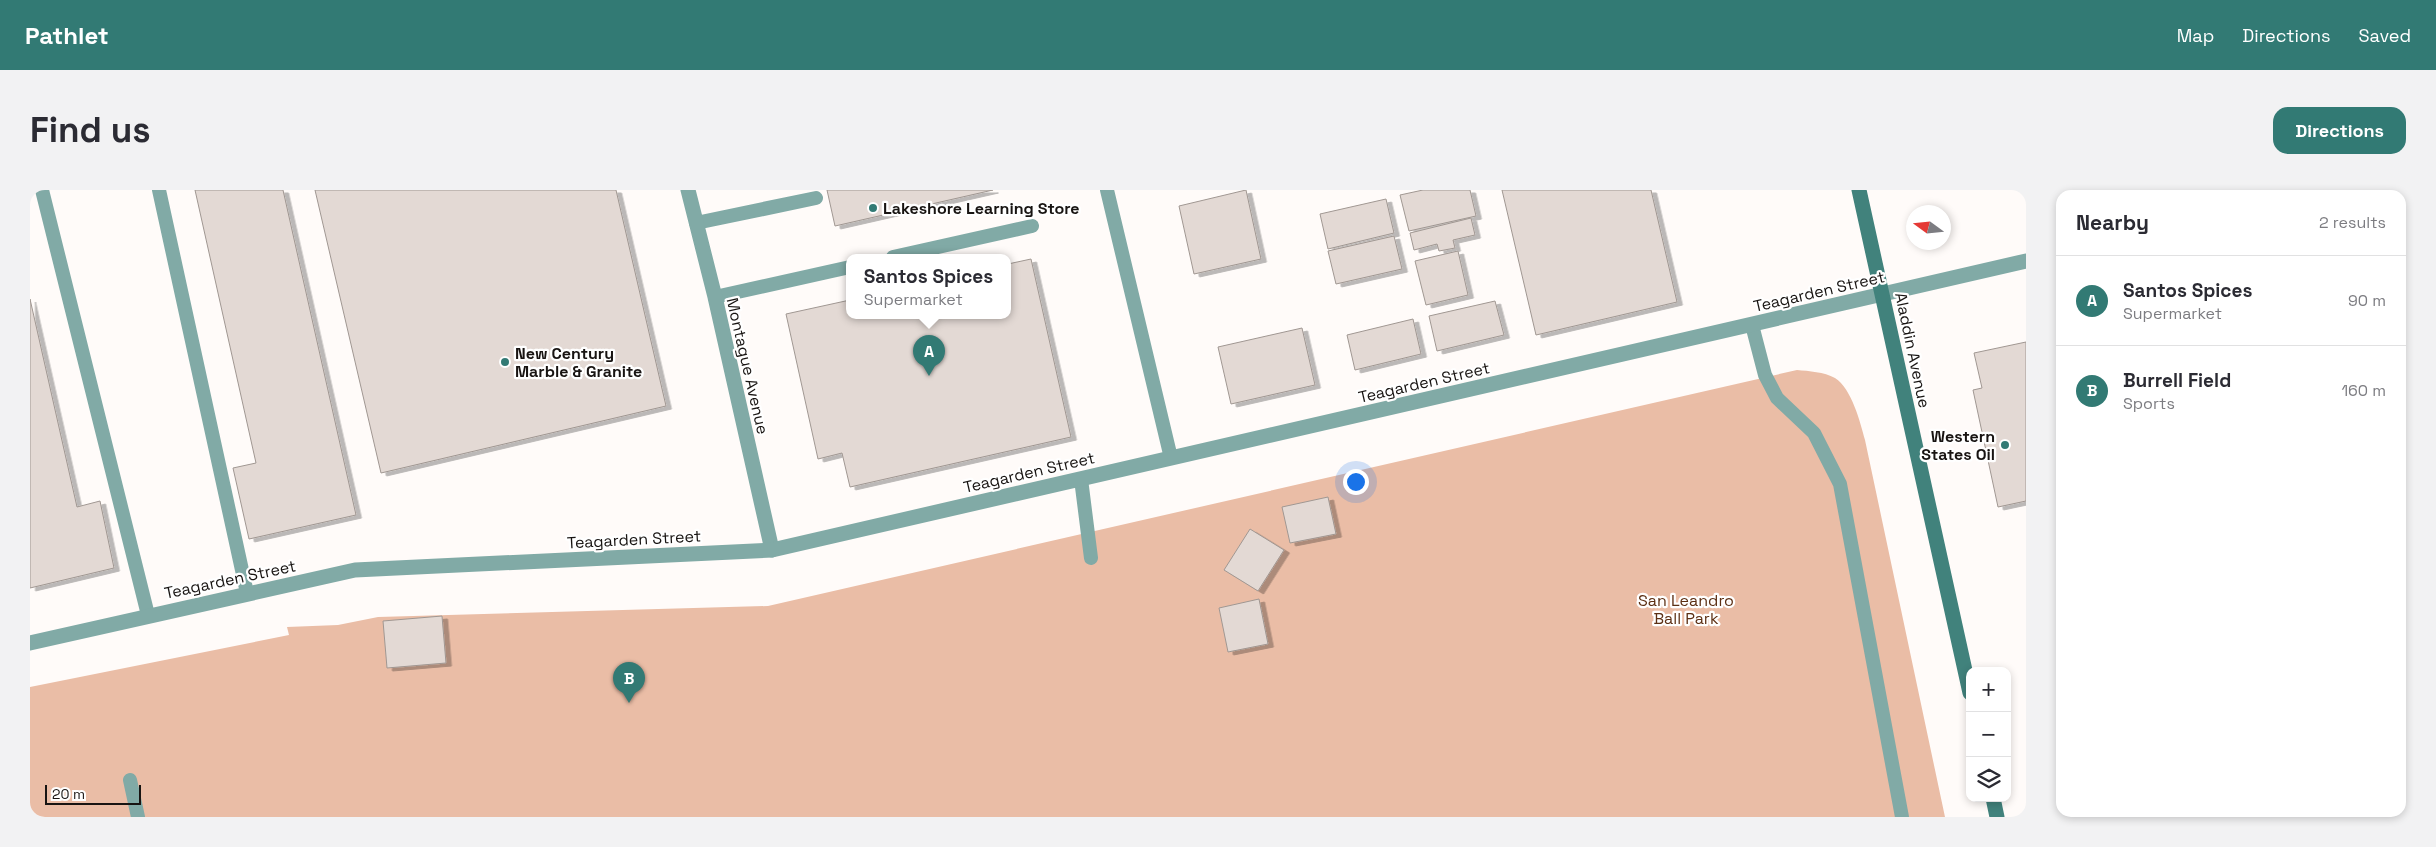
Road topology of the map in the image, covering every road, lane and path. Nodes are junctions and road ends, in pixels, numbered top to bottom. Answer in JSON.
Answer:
{"nodes":[{"id":1,"x":42,"y":190,"type":"edge"},
{"id":2,"x":159,"y":190,"type":"edge"},
{"id":3,"x":688,"y":190,"type":"edge"},
{"id":4,"x":1107,"y":190,"type":"edge"},
{"id":5,"x":1859,"y":190,"type":"edge"},
{"id":6,"x":816,"y":198,"type":"dead end"},
{"id":7,"x":696,"y":223,"type":"junction"},
{"id":8,"x":1032,"y":226,"type":"dead end"},
{"id":9,"x":906,"y":254,"type":"edge"},
{"id":10,"x":2026,"y":261,"type":"edge"},
{"id":11,"x":846,"y":268,"type":"edge"},
{"id":12,"x":1883,"y":294,"type":"junction"},
{"id":13,"x":715,"y":297,"type":"junction"},
{"id":14,"x":1752,"y":324,"type":"junction"},
{"id":15,"x":1170,"y":458,"type":"junction"},
{"id":16,"x":1080,"y":479,"type":"junction"},
{"id":17,"x":772,"y":550,"type":"junction"},
{"id":18,"x":1091,"y":558,"type":"dead end"},
{"id":19,"x":247,"y":593,"type":"junction"},
{"id":20,"x":148,"y":615,"type":"junction"},
{"id":21,"x":30,"y":642,"type":"edge"},
{"id":22,"x":1966,"y":675,"type":"edge"},
{"id":23,"x":130,"y":780,"type":"dead end"},
{"id":24,"x":1994,"y":802,"type":"edge"},
{"id":25,"x":138,"y":817,"type":"edge"},
{"id":26,"x":1902,"y":817,"type":"edge"},
{"id":27,"x":1997,"y":817,"type":"edge"}],
"edges":[{"from":1,"to":20,"type":"lane"},
{"from":2,"to":19,"type":"lane"},
{"from":3,"to":7,"type":"street","name":"Montague Avenue"},
{"from":4,"to":15,"type":"lane"},
{"from":5,"to":12,"type":"street","name":"Aladdin Avenue"},
{"from":6,"to":7,"type":"lane"},
{"from":7,"to":13,"type":"street","name":"Montague Avenue"},
{"from":8,"to":9,"type":"lane"},
{"from":10,"to":12,"type":"street","name":"Teagarden Street"},
{"from":11,"to":13,"type":"lane"},
{"from":12,"to":14,"type":"street","name":"Teagarden Street"},
{"from":12,"to":22,"type":"street","name":"Aladdin Avenue"},
{"from":13,"to":17,"type":"street","name":"Montague Avenue"},
{"from":14,"to":15,"type":"street","name":"Teagarden Street"},
{"from":14,"to":26,"type":"lane"},
{"from":15,"to":16,"type":"street","name":"Teagarden Street"},
{"from":16,"to":17,"type":"street","name":"Teagarden Street"},
{"from":16,"to":18,"type":"lane"},
{"from":17,"to":19,"type":"street","name":"Teagarden Street"},
{"from":19,"to":20,"type":"street","name":"Teagarden Street"},
{"from":20,"to":21,"type":"street","name":"Teagarden Street"},
{"from":23,"to":25,"type":"lane"},
{"from":24,"to":27,"type":"street"}]}
